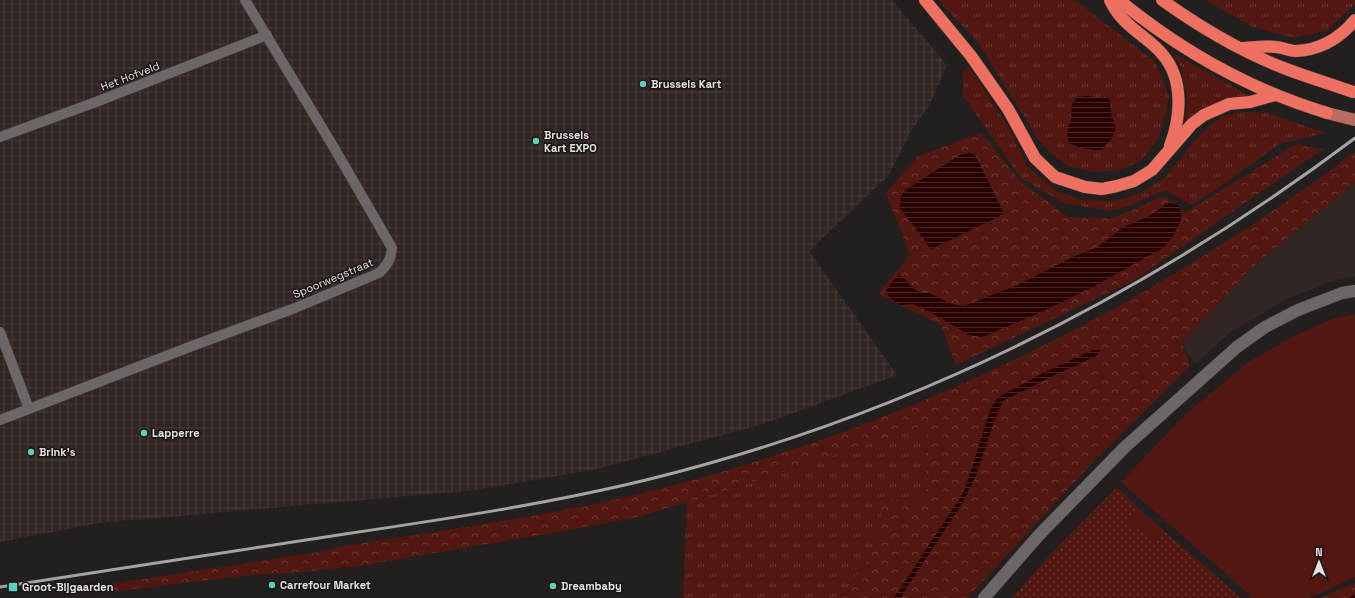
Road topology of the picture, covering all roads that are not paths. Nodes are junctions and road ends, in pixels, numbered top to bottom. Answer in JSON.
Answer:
{"nodes":[{"id":1,"x":246,"y":0,"type":"edge"},
{"id":2,"x":925,"y":0,"type":"edge"},
{"id":3,"x":1110,"y":0,"type":"edge"},
{"id":4,"x":1119,"y":0,"type":"edge"},
{"id":5,"x":1162,"y":0,"type":"edge"},
{"id":6,"x":1355,"y":20,"type":"edge"},
{"id":7,"x":267,"y":35,"type":"junction"},
{"id":8,"x":1240,"y":48,"type":"junction"},
{"id":9,"x":1354,"y":92,"type":"edge"},
{"id":10,"x":1276,"y":95,"type":"junction"},
{"id":11,"x":1327,"y":113,"type":"joint"},
{"id":12,"x":1350,"y":119,"type":"edge"},
{"id":13,"x":0,"y":137,"type":"edge"},
{"id":14,"x":1167,"y":153,"type":"junction"},
{"id":15,"x":1355,"y":291,"type":"edge"},
{"id":16,"x":0,"y":332,"type":"edge"},
{"id":17,"x":29,"y":409,"type":"junction"},
{"id":18,"x":0,"y":420,"type":"edge"},
{"id":19,"x":984,"y":598,"type":"edge"}],
"edges":[{"from":1,"to":7,"type":"street","name":"Spoorwegstraat"},
{"from":2,"to":14,"type":"highway"},
{"from":3,"to":14,"type":"highway"},
{"from":4,"to":10,"type":"highway"},
{"from":5,"to":8,"type":"highway"},
{"from":6,"to":8,"type":"highway"},
{"from":7,"to":13,"type":"street","name":"Het Hofveld"},
{"from":7,"to":17,"type":"street","name":"Spoorwegstraat"},
{"from":8,"to":9,"type":"highway"},
{"from":10,"to":11,"type":"highway"},
{"from":10,"to":14,"type":"highway"},
{"from":11,"to":12,"type":"main road"},
{"from":15,"to":19,"type":"street"},
{"from":16,"to":17,"type":"street"},
{"from":17,"to":18,"type":"street","name":"Spoorwegstraat"}]}
